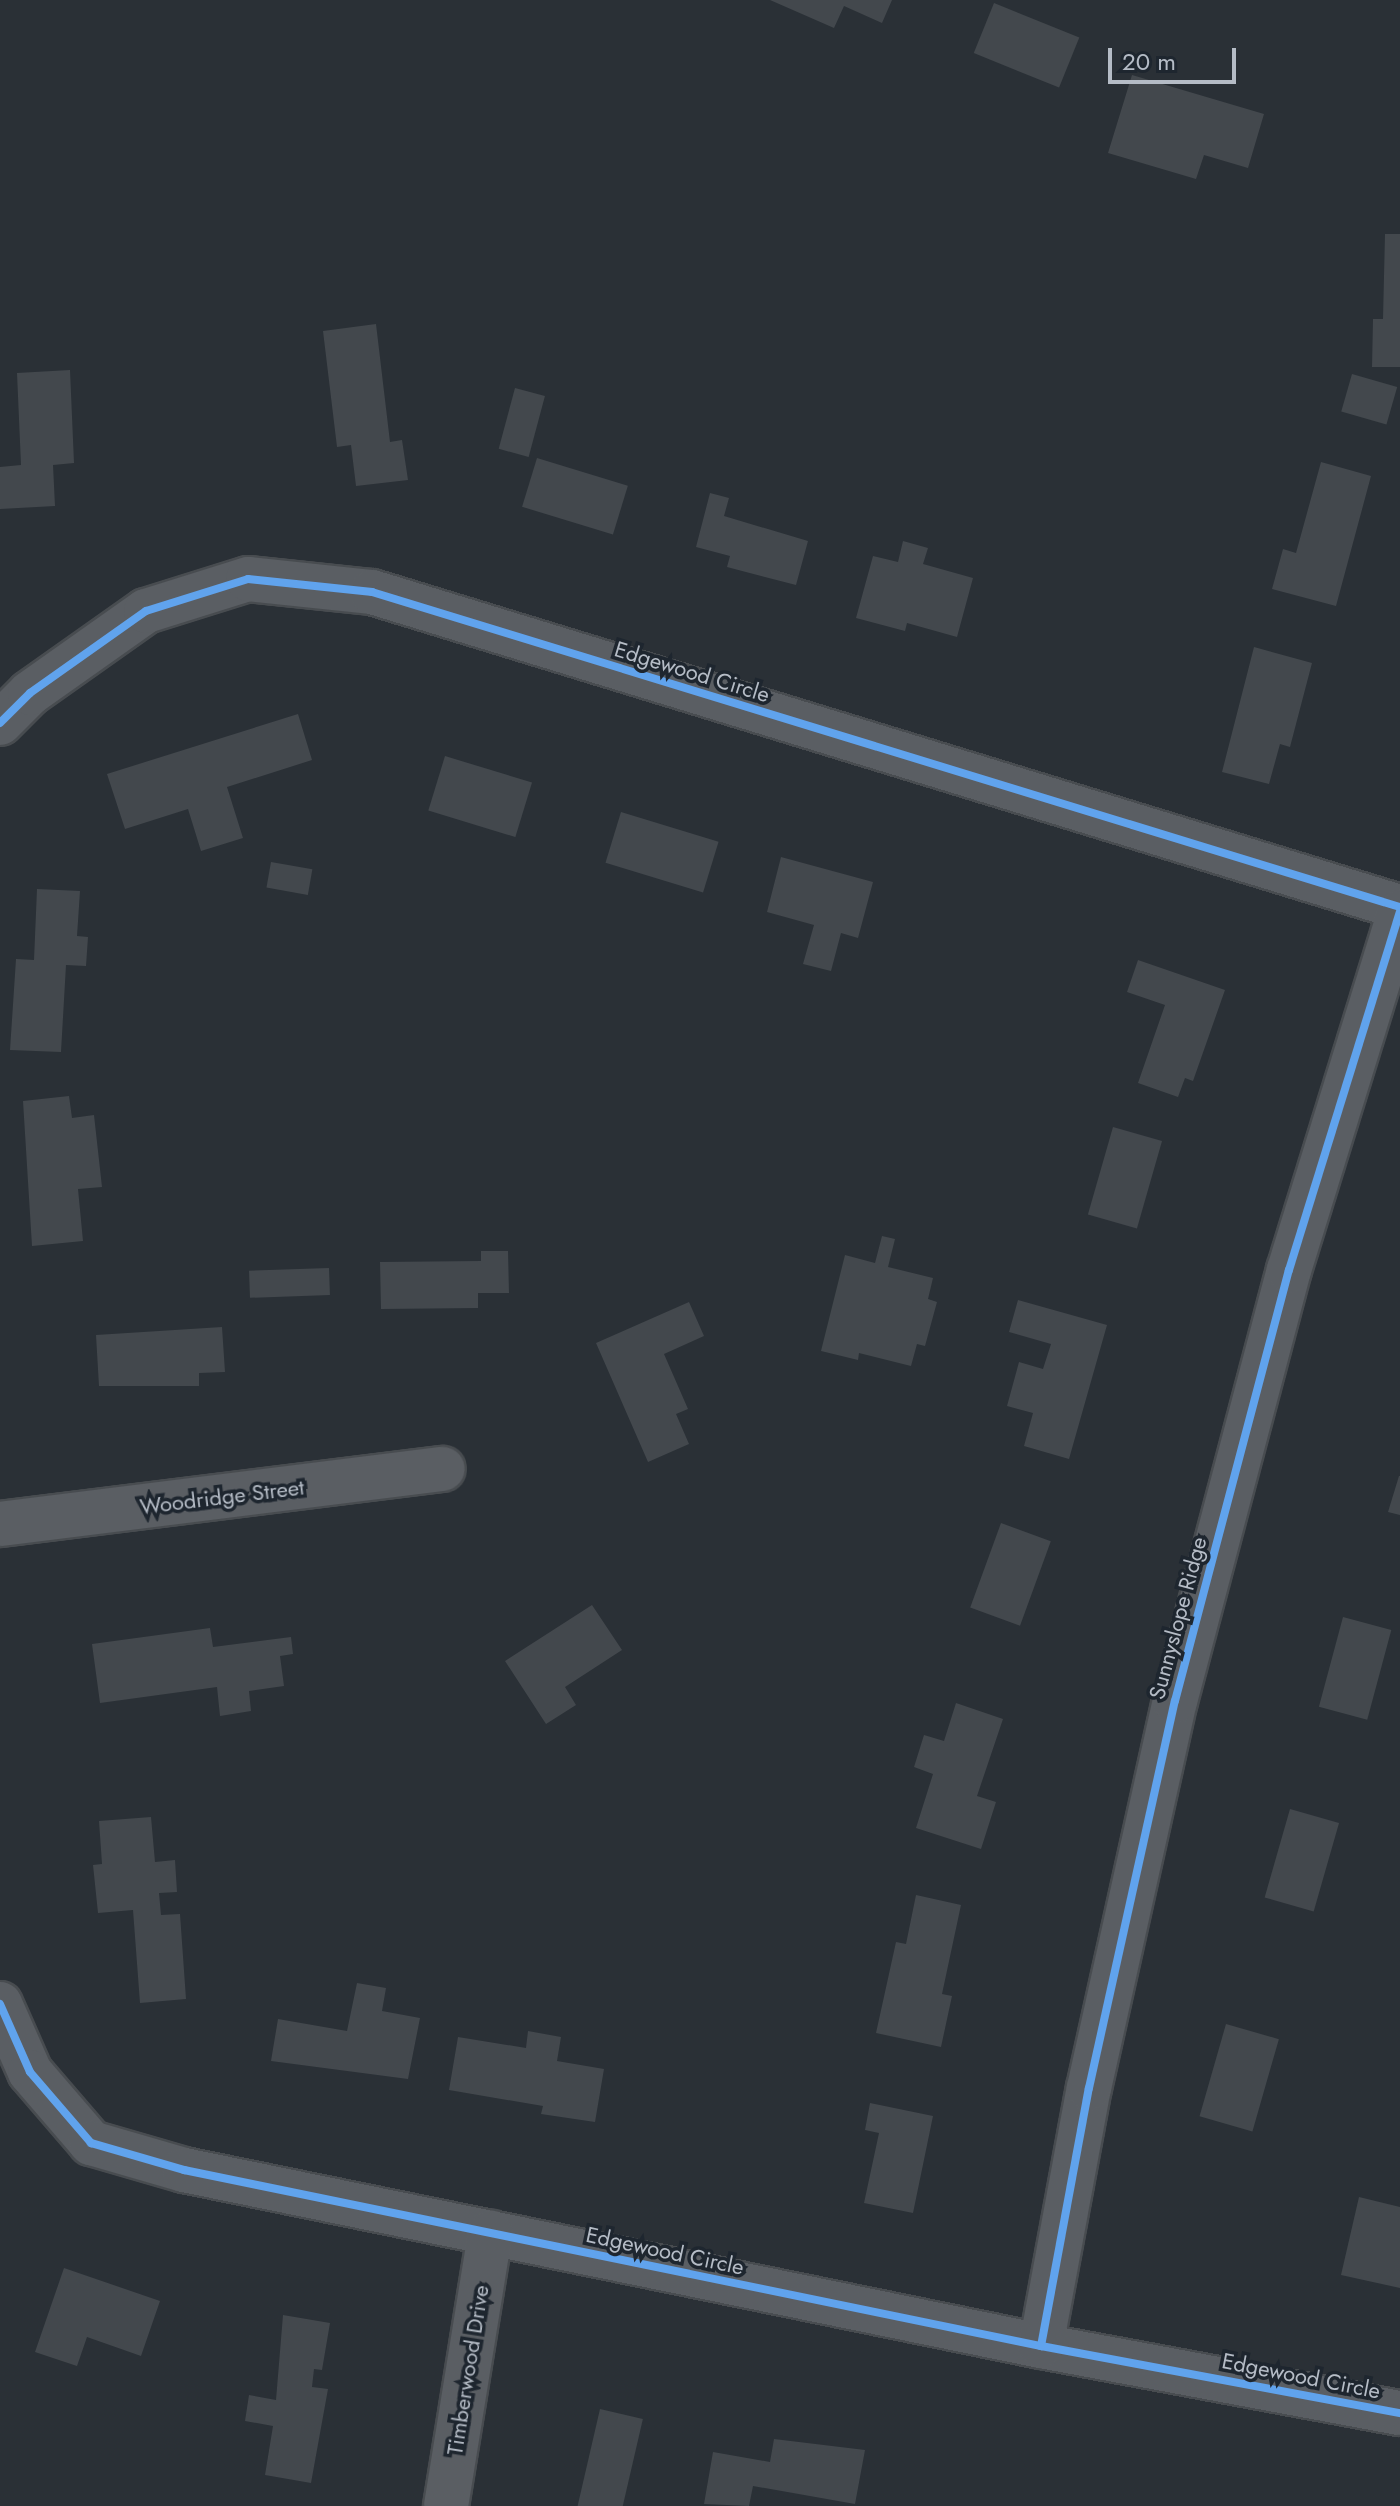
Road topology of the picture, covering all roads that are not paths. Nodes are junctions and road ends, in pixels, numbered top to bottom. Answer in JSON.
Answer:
{"nodes":[{"id":1,"x":0,"y":723,"type":"edge"},
{"id":2,"x":1400,"y":910,"type":"edge"},
{"id":3,"x":443,"y":1469,"type":"dead end"},
{"id":4,"x":0,"y":1524,"type":"edge"},
{"id":5,"x":0,"y":2004,"type":"edge"},
{"id":6,"x":490,"y":2233,"type":"junction"},
{"id":7,"x":1041,"y":2346,"type":"junction"},
{"id":8,"x":1400,"y":2413,"type":"edge"},
{"id":9,"x":446,"y":2506,"type":"edge"}],
"edges":[{"from":1,"to":2,"type":"street","name":"Edgewood Circle"},
{"from":2,"to":7,"type":"street","name":"Sunnyslope Ridge"},
{"from":3,"to":4,"type":"street","name":"Woodridge Street"},
{"from":5,"to":6,"type":"street","name":"Edgewood Circle"},
{"from":6,"to":7,"type":"street","name":"Edgewood Circle"},
{"from":6,"to":9,"type":"street","name":"Timberwood Drive"},
{"from":7,"to":8,"type":"street","name":"Edgewood Circle"}]}
